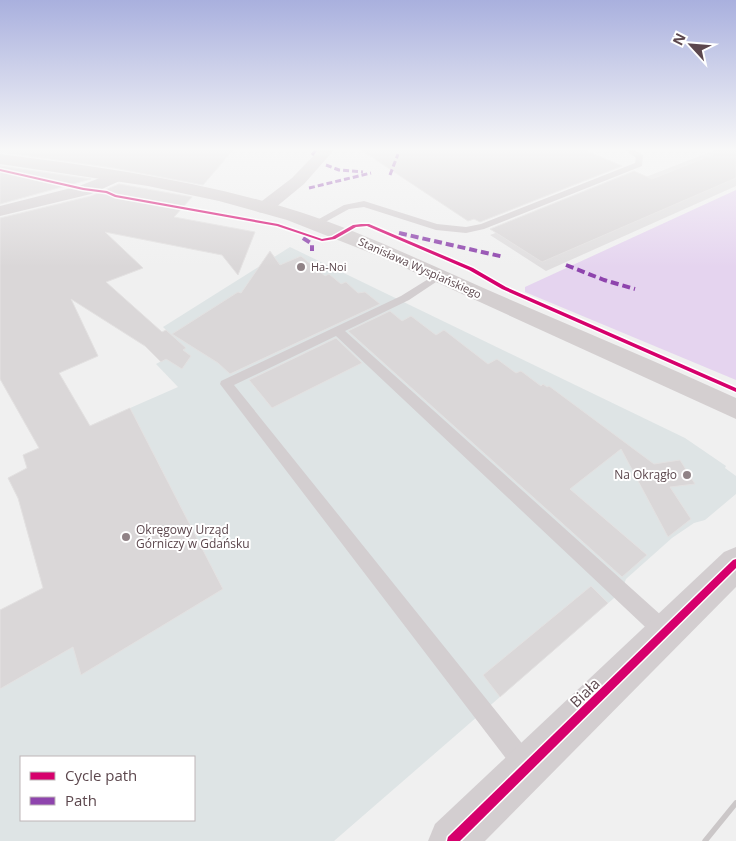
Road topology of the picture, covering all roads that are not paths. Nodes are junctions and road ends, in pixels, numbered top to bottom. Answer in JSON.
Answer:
{"nodes":[{"id":1,"x":87,"y":189,"type":"edge"},
{"id":2,"x":187,"y":189,"type":"edge"},
{"id":3,"x":288,"y":189,"type":"edge"},
{"id":4,"x":576,"y":189,"type":"edge"},
{"id":5,"x":264,"y":208,"type":"junction"},
{"id":6,"x":0,"y":212,"type":"edge"},
{"id":7,"x":315,"y":224,"type":"junction"},
{"id":8,"x":438,"y":276,"type":"junction"},
{"id":9,"x":338,"y":331,"type":"junction"},
{"id":10,"x":736,"y":410,"type":"edge"},
{"id":11,"x":736,"y":563,"type":"edge"},
{"id":12,"x":665,"y":632,"type":"junction"},
{"id":13,"x":527,"y":767,"type":"junction"},
{"id":14,"x":452,"y":841,"type":"edge"}],
"edges":[{"from":1,"to":6,"type":"street"},
{"from":2,"to":5,"type":"main road","name":"Stanisława Wyspiańskiego"},
{"from":3,"to":5,"type":"street"},
{"from":4,"to":7,"type":"lane"},
{"from":5,"to":7,"type":"main road","name":"Stanisława Wyspiańskiego"},
{"from":7,"to":8,"type":"main road","name":"Stanisława Wyspiańskiego"},
{"from":8,"to":9,"type":"lane"},
{"from":8,"to":10,"type":"main road","name":"Stanisława Wyspiańskiego"},
{"from":9,"to":12,"type":"lane"},
{"from":9,"to":13,"type":"lane"},
{"from":11,"to":12,"type":"street","name":"Biała"},
{"from":12,"to":13,"type":"street","name":"Biała"},
{"from":13,"to":14,"type":"street","name":"Biała"}]}
